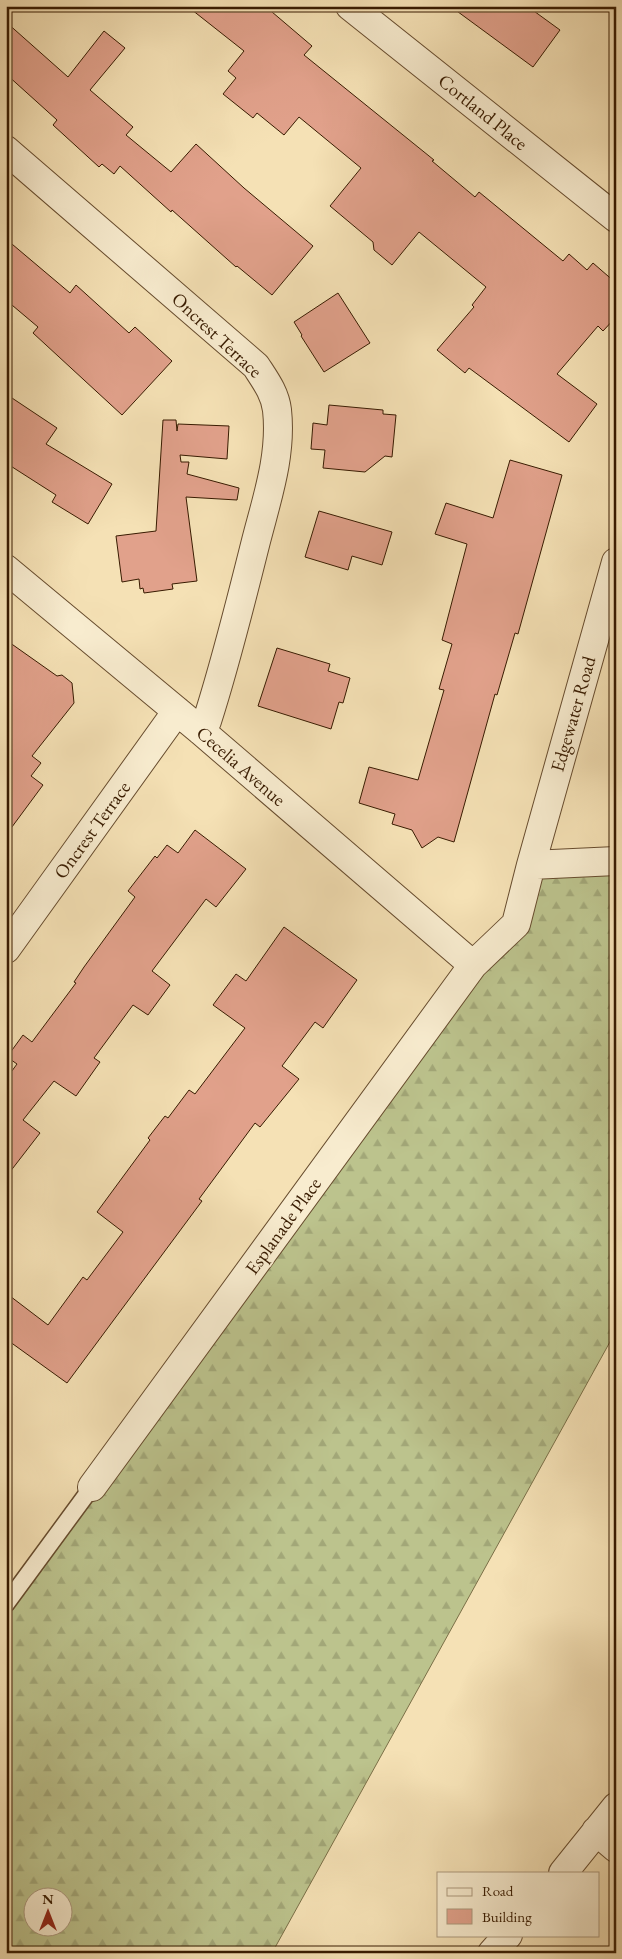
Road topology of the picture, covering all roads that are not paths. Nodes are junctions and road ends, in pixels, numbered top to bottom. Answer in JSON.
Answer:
{"nodes":[{"id":1,"x":350,"y":6,"type":"edge"},
{"id":2,"x":6,"y":150,"type":"edge"},
{"id":3,"x":616,"y":218,"type":"edge"},
{"id":4,"x":616,"y":562,"type":"edge"},
{"id":5,"x":6,"y":569,"type":"edge"},
{"id":6,"x":177,"y":711,"type":"junction"},
{"id":7,"x":201,"y":731,"type":"junction"},
{"id":8,"x":616,"y":861,"type":"edge"},
{"id":9,"x":531,"y":865,"type":"junction"},
{"id":10,"x":6,"y":949,"type":"edge"},
{"id":11,"x":473,"y":965,"type":"junction"},
{"id":12,"x":92,"y":1486,"type":"joint"},
{"id":13,"x":6,"y":1604,"type":"edge"},
{"id":14,"x":616,"y":1807,"type":"edge"},
{"id":15,"x":606,"y":1840,"type":"edge"},
{"id":16,"x":564,"y":1872,"type":"edge"},
{"id":17,"x":507,"y":1936,"type":"edge"},
{"id":18,"x":492,"y":1953,"type":"edge"}],
"edges":[{"from":1,"to":3,"type":"street","name":"Cortland Place"},
{"from":2,"to":7,"type":"street","name":"Oncrest Terrace"},
{"from":4,"to":9,"type":"street","name":"Edgewater Road"},
{"from":5,"to":6,"type":"street","name":"Cecelia Avenue"},
{"from":6,"to":7,"type":"street","name":"Cecelia Avenue"},
{"from":6,"to":10,"type":"street","name":"Oncrest Terrace"},
{"from":7,"to":11,"type":"street","name":"Cecelia Avenue"},
{"from":8,"to":9,"type":"street"},
{"from":9,"to":11,"type":"street","name":"Edgewater Road"},
{"from":11,"to":12,"type":"street","name":"Esplanade Place"},
{"from":12,"to":13,"type":"lane"},
{"from":14,"to":15,"type":"street"},
{"from":15,"to":16,"type":"street"},
{"from":17,"to":18,"type":"street"}]}
